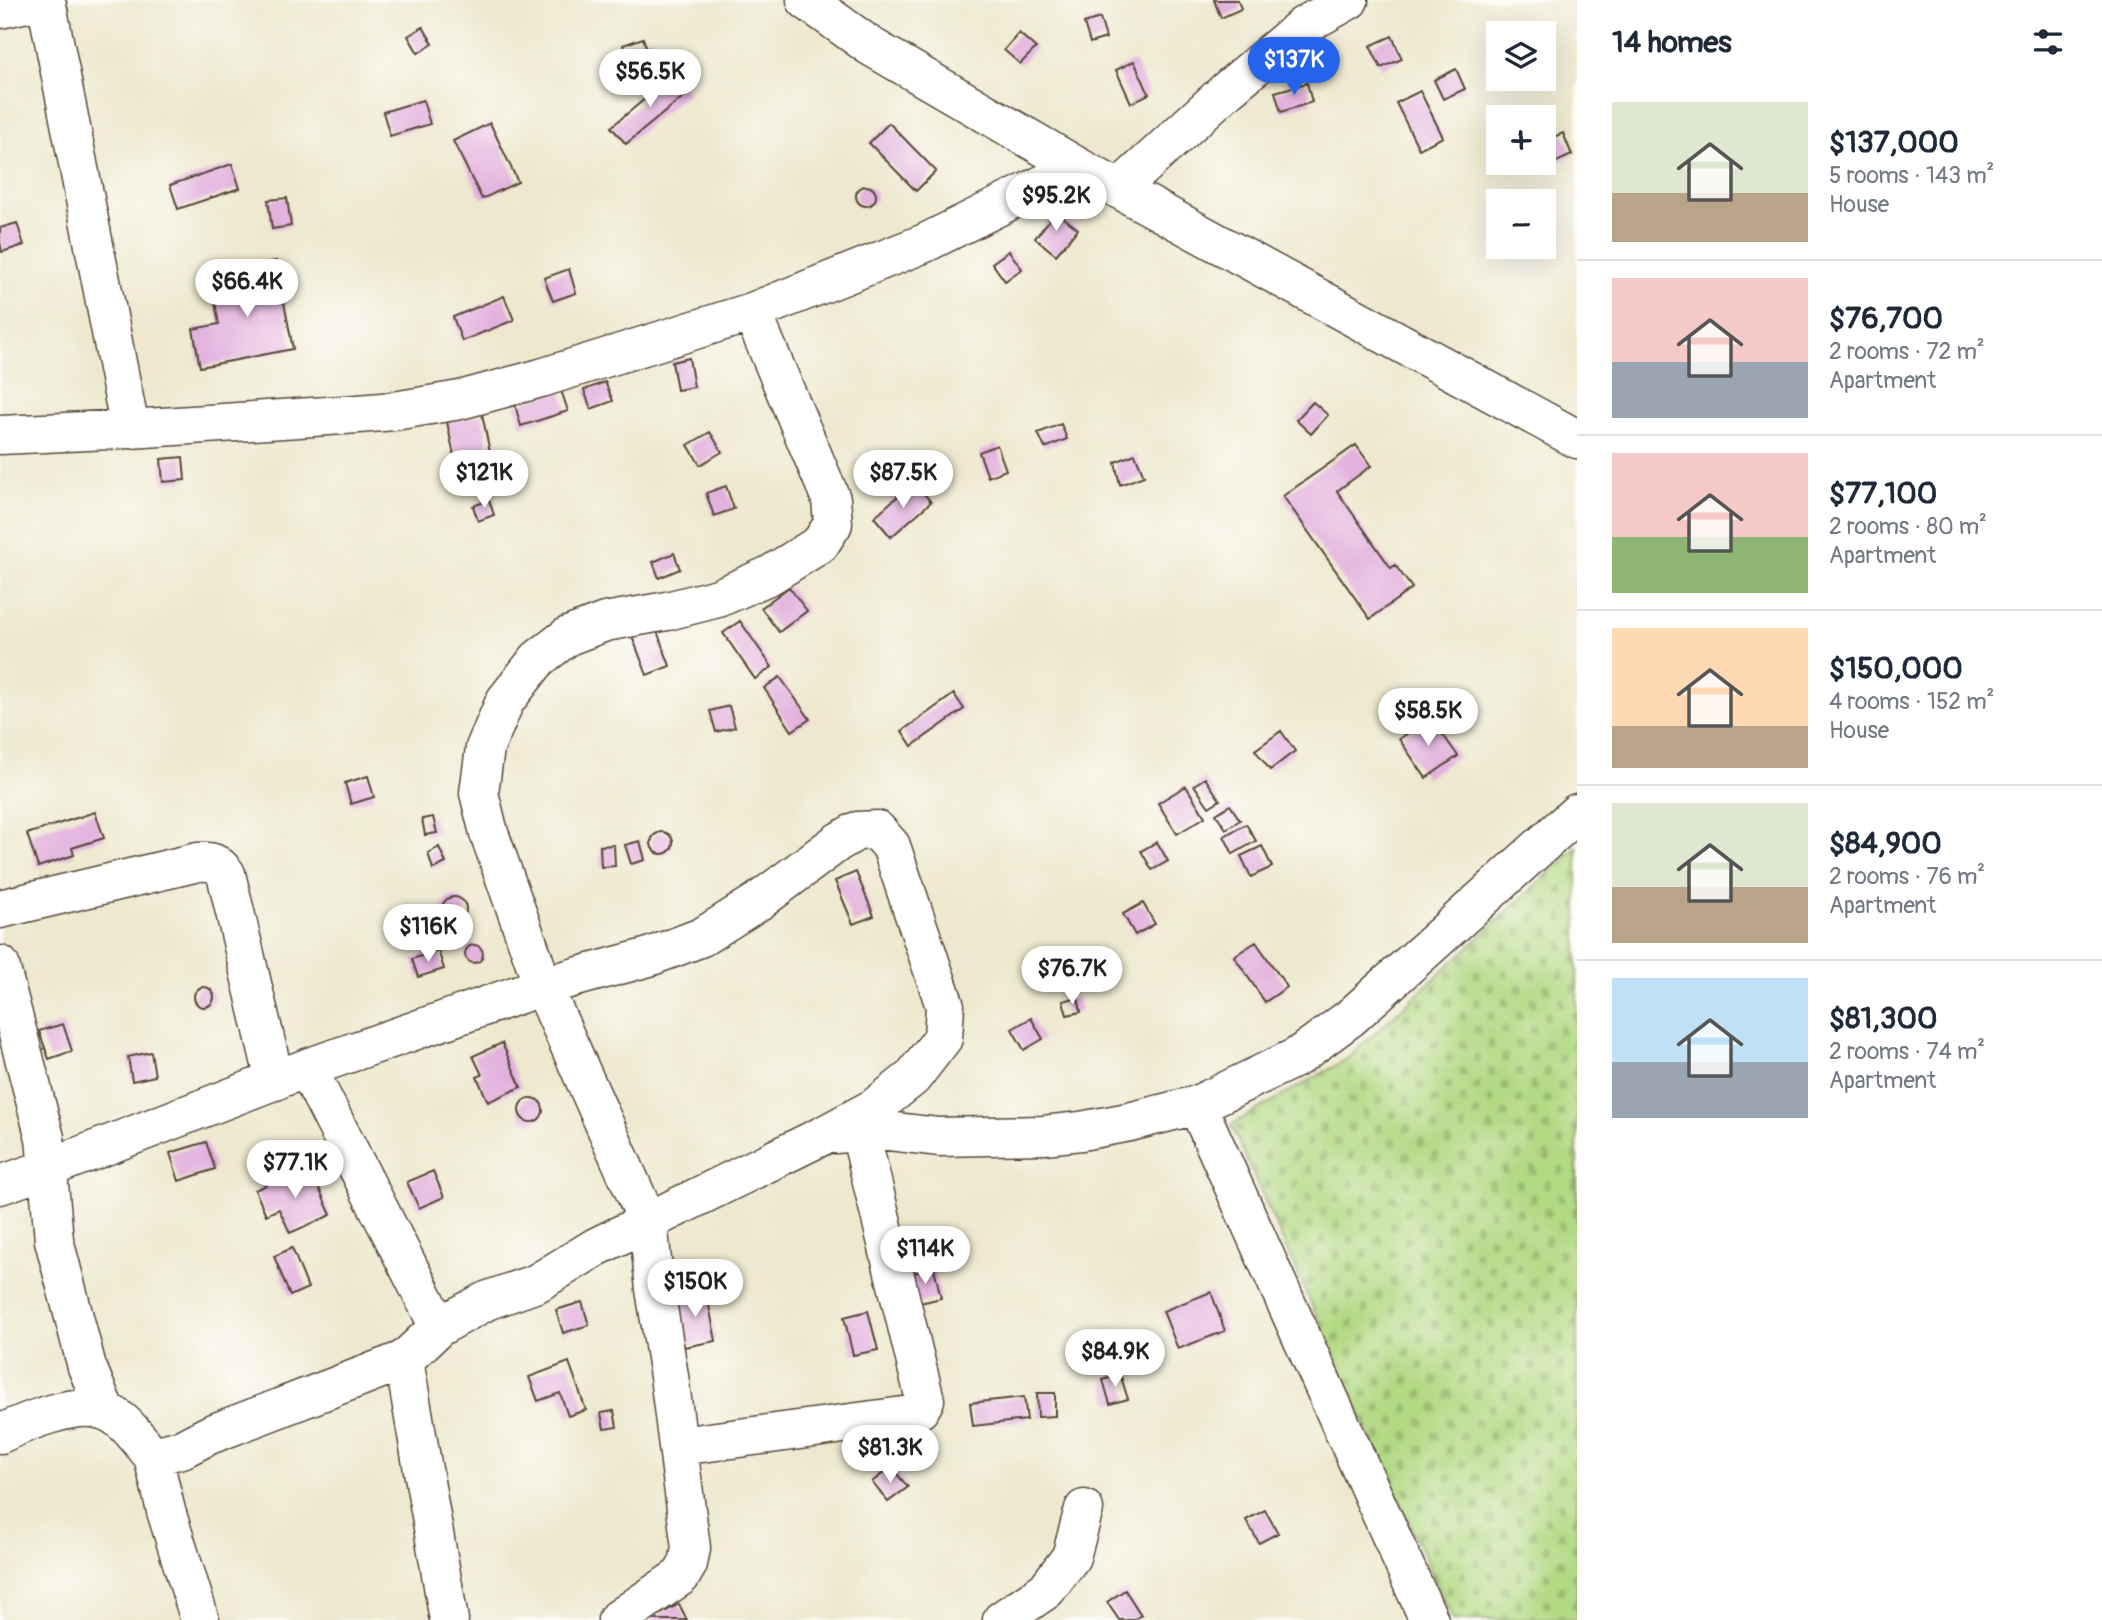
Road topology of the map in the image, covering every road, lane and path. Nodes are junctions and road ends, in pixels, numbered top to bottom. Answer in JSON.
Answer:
{"nodes":[{"id":1,"x":40,"y":0,"type":"edge"},
{"id":2,"x":46,"y":0,"type":"edge"},
{"id":3,"x":806,"y":0,"type":"edge"},
{"id":4,"x":856,"y":0,"type":"edge"},
{"id":5,"x":1349,"y":0,"type":"edge"},
{"id":6,"x":0,"y":9,"type":"edge"},
{"id":7,"x":1296,"y":13,"type":"edge"},
{"id":8,"x":870,"y":47,"type":"junction"},
{"id":9,"x":1078,"y":167,"type":"junction"},
{"id":10,"x":1120,"y":188,"type":"junction"},
{"id":11,"x":752,"y":313,"type":"junction"},
{"id":12,"x":130,"y":429,"type":"junction"},
{"id":13,"x":0,"y":435,"type":"edge"},
{"id":14,"x":1577,"y":439,"type":"edge"},
{"id":15,"x":1577,"y":813,"type":"edge"},
{"id":16,"x":0,"y":909,"type":"edge"},
{"id":17,"x":0,"y":965,"type":"edge"},
{"id":18,"x":543,"y":986,"type":"junction"},
{"id":19,"x":291,"y":1075,"type":"junction"},
{"id":20,"x":1197,"y":1105,"type":"junction"},
{"id":21,"x":843,"y":1133,"type":"junction"},
{"id":22,"x":46,"y":1169,"type":"junction"},
{"id":23,"x":0,"y":1185,"type":"edge"},
{"id":24,"x":648,"y":1222,"type":"junction"},
{"id":25,"x":439,"y":1327,"type":"junction"},
{"id":26,"x":404,"y":1360,"type":"junction"},
{"id":27,"x":104,"y":1410,"type":"junction"},
{"id":28,"x":0,"y":1434,"type":"edge"},
{"id":29,"x":679,"y":1446,"type":"junction"},
{"id":30,"x":153,"y":1456,"type":"junction"},
{"id":31,"x":1084,"y":1509,"type":"dead end"},
{"id":32,"x":200,"y":1620,"type":"edge"},
{"id":33,"x":449,"y":1620,"type":"edge"},
{"id":34,"x":617,"y":1620,"type":"edge"},
{"id":35,"x":1002,"y":1620,"type":"edge"},
{"id":36,"x":1429,"y":1620,"type":"edge"}],
"edges":[{"from":1,"to":6,"type":"street"},
{"from":2,"to":12,"type":"street"},
{"from":3,"to":8,"type":"street"},
{"from":4,"to":8,"type":"street"},
{"from":5,"to":7,"type":"street"},
{"from":7,"to":10,"type":"street"},
{"from":8,"to":9,"type":"street"},
{"from":9,"to":10,"type":"street"},
{"from":9,"to":11,"type":"street"},
{"from":10,"to":14,"type":"street"},
{"from":11,"to":12,"type":"street"},
{"from":11,"to":18,"type":"street"},
{"from":12,"to":13,"type":"street"},
{"from":15,"to":20,"type":"street"},
{"from":16,"to":19,"type":"street"},
{"from":17,"to":22,"type":"street"},
{"from":18,"to":19,"type":"street"},
{"from":18,"to":21,"type":"street"},
{"from":18,"to":24,"type":"street"},
{"from":19,"to":22,"type":"street"},
{"from":19,"to":25,"type":"street"},
{"from":20,"to":21,"type":"street"},
{"from":20,"to":36,"type":"street"},
{"from":21,"to":24,"type":"street"},
{"from":21,"to":29,"type":"street"},
{"from":22,"to":23,"type":"street"},
{"from":22,"to":27,"type":"street"},
{"from":24,"to":25,"type":"street"},
{"from":24,"to":29,"type":"street"},
{"from":25,"to":26,"type":"street"},
{"from":26,"to":30,"type":"street"},
{"from":26,"to":33,"type":"street"},
{"from":27,"to":28,"type":"street"},
{"from":27,"to":30,"type":"street"},
{"from":29,"to":34,"type":"street"},
{"from":30,"to":32,"type":"street"},
{"from":31,"to":35,"type":"street"}]}
